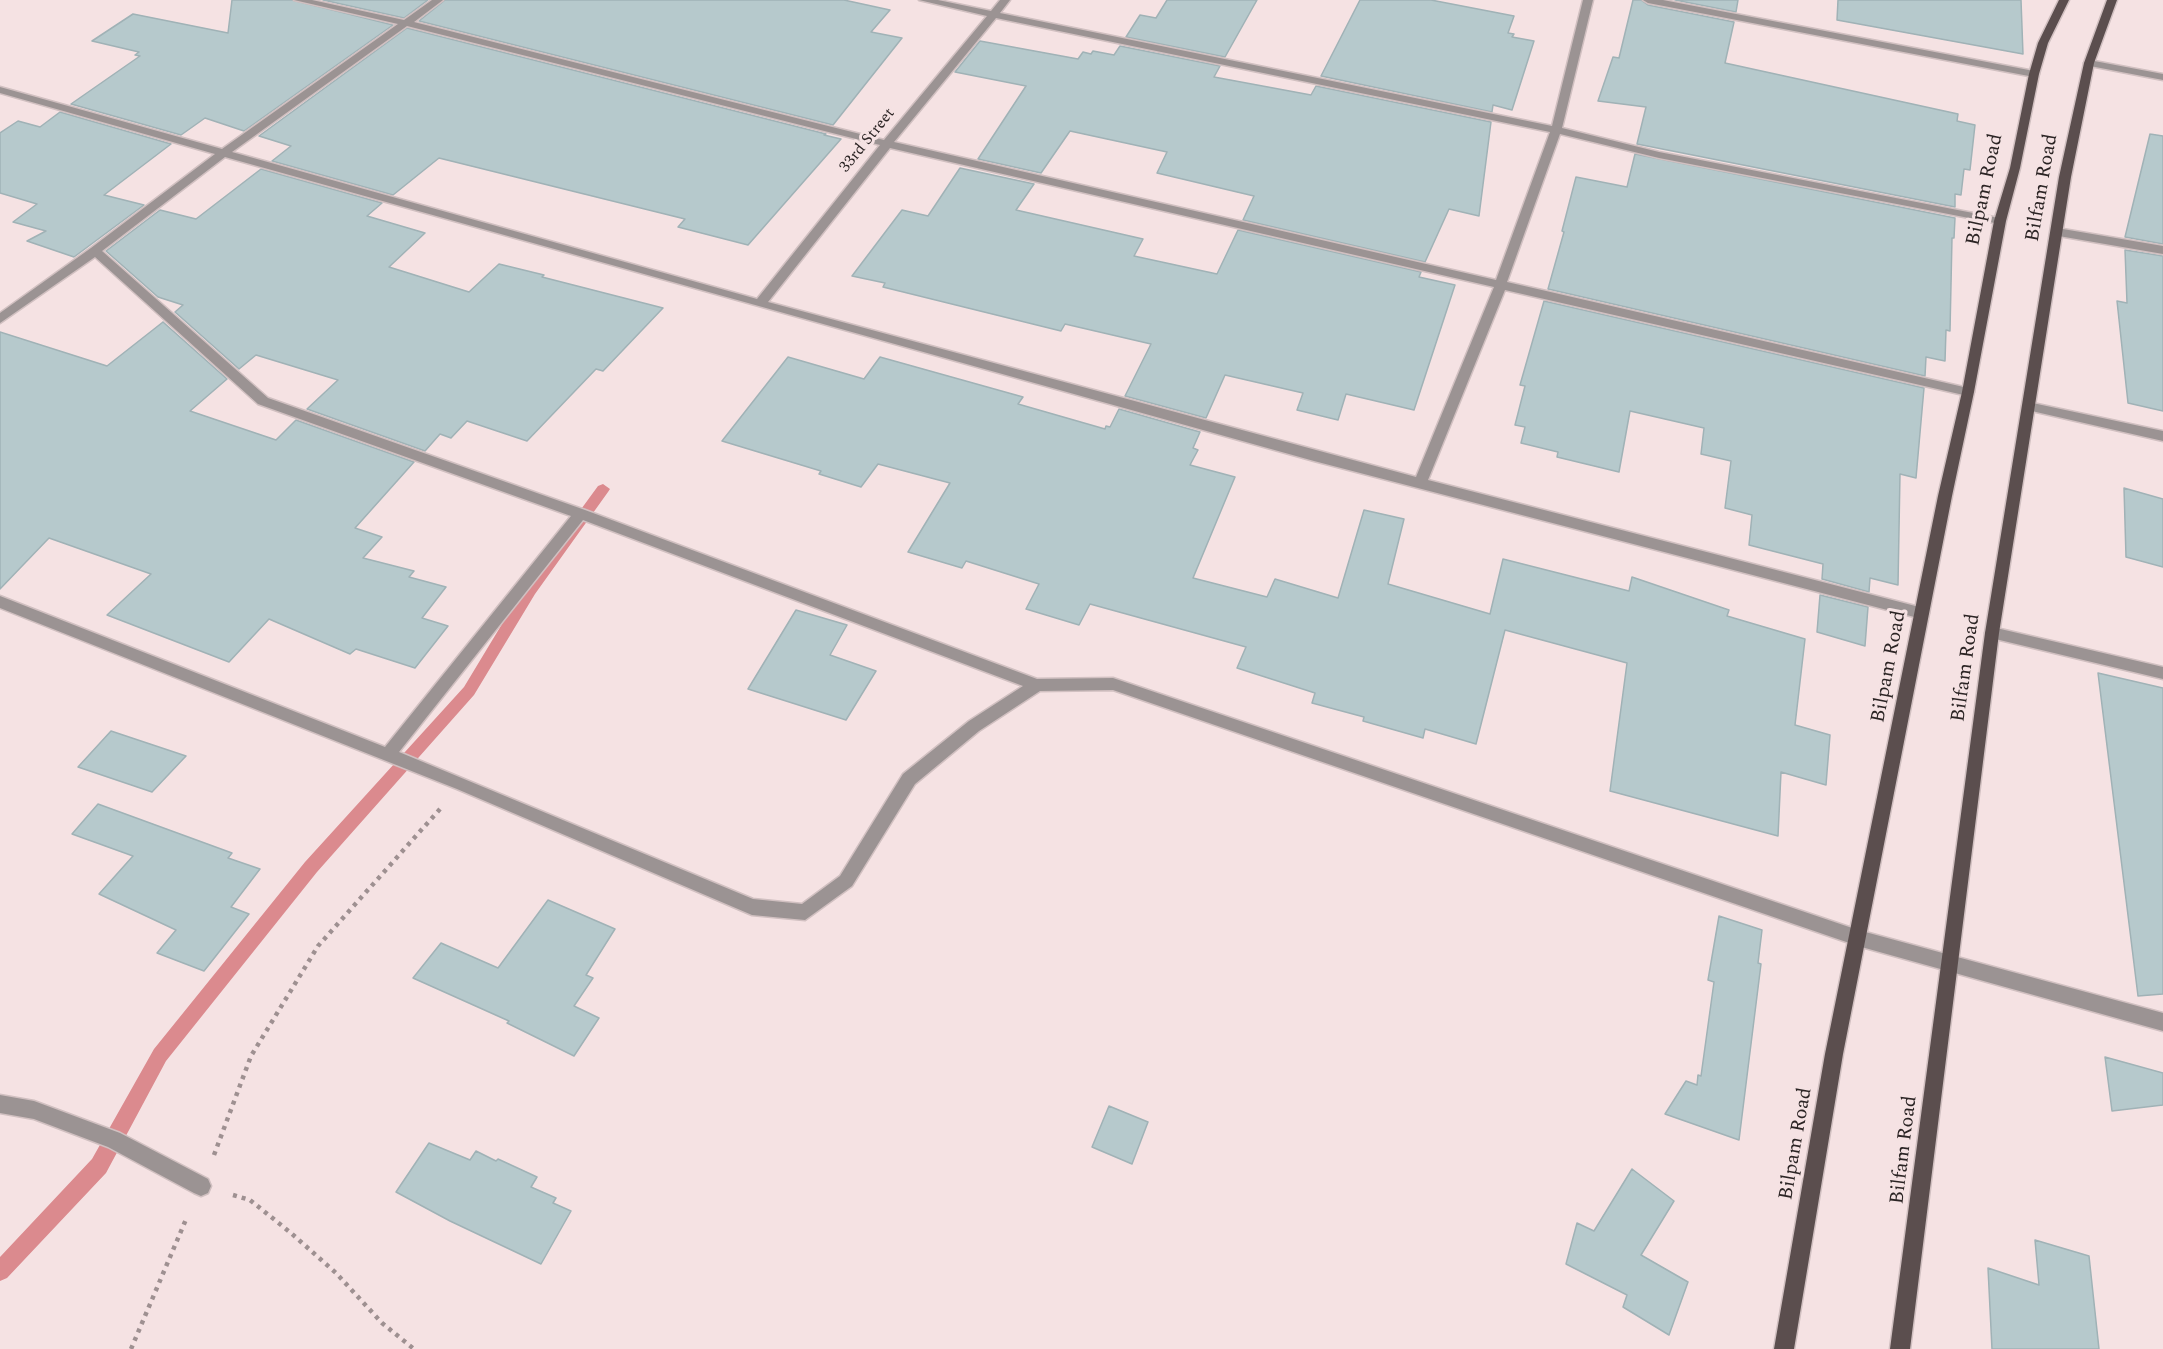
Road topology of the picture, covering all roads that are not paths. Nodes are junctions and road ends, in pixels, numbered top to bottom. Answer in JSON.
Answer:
{"nodes":[{"id":1,"x":299,"y":0,"type":"edge"},
{"id":2,"x":438,"y":0,"type":"edge"},
{"id":3,"x":924,"y":0,"type":"edge"},
{"id":4,"x":1005,"y":0,"type":"edge"},
{"id":5,"x":1588,"y":0,"type":"edge"},
{"id":6,"x":1648,"y":0,"type":"edge"},
{"id":7,"x":2064,"y":0,"type":"edge"},
{"id":8,"x":2112,"y":0,"type":"edge"},
{"id":9,"x":992,"y":14,"type":"junction"},
{"id":10,"x":406,"y":23,"type":"junction"},
{"id":11,"x":2089,"y":63,"type":"junction"},
{"id":12,"x":2034,"y":74,"type":"junction"},
{"id":13,"x":2163,"y":77,"type":"edge"},
{"id":14,"x":0,"y":90,"type":"edge"},
{"id":15,"x":1556,"y":130,"type":"junction"},
{"id":16,"x":887,"y":144,"type":"junction"},
{"id":17,"x":222,"y":154,"type":"junction"},
{"id":18,"x":2000,"y":221,"type":"junction"},
{"id":19,"x":2057,"y":232,"type":"junction"},
{"id":20,"x":2163,"y":250,"type":"edge"},
{"id":21,"x":95,"y":251,"type":"junction"},
{"id":22,"x":1500,"y":286,"type":"junction"},
{"id":23,"x":760,"y":304,"type":"junction"},
{"id":24,"x":0,"y":319,"type":"edge"},
{"id":25,"x":1968,"y":392,"type":"junction"},
{"id":26,"x":2028,"y":406,"type":"junction"},
{"id":27,"x":2163,"y":436,"type":"edge"},
{"id":28,"x":1420,"y":483,"type":"junction"},
{"id":29,"x":580,"y":514,"type":"junction"},
{"id":30,"x":0,"y":602,"type":"edge"},
{"id":31,"x":1922,"y":614,"type":"junction"},
{"id":32,"x":1992,"y":633,"type":"junction"},
{"id":33,"x":2163,"y":673,"type":"edge"},
{"id":34,"x":1037,"y":685,"type":"junction"},
{"id":35,"x":388,"y":755,"type":"junction"},
{"id":36,"x":1858,"y":938,"type":"junction"},
{"id":37,"x":1950,"y":963,"type":"junction"},
{"id":38,"x":2163,"y":1022,"type":"edge"},
{"id":39,"x":0,"y":1104,"type":"edge"},
{"id":40,"x":201,"y":1186,"type":"road end"},
{"id":41,"x":1784,"y":1349,"type":"edge"},
{"id":42,"x":1900,"y":1349,"type":"edge"}],
"edges":[{"from":1,"to":10,"type":"street"},
{"from":2,"to":10,"type":"street"},
{"from":3,"to":9,"type":"street"},
{"from":4,"to":9,"type":"street","name":"33rd Street"},
{"from":5,"to":15,"type":"street"},
{"from":6,"to":12,"type":"street"},
{"from":7,"to":12,"type":"main road","name":"Bilpam Road"},
{"from":8,"to":11,"type":"main road","name":"Bilfam Road"},
{"from":9,"to":15,"type":"street"},
{"from":9,"to":16,"type":"street","name":"33rd Street"},
{"from":10,"to":16,"type":"street"},
{"from":10,"to":17,"type":"street"},
{"from":11,"to":13,"type":"street"},
{"from":11,"to":19,"type":"main road","name":"Bilfam Road"},
{"from":12,"to":18,"type":"main road","name":"Bilpam Road"},
{"from":14,"to":17,"type":"street"},
{"from":15,"to":18,"type":"street"},
{"from":15,"to":22,"type":"street"},
{"from":16,"to":22,"type":"street"},
{"from":16,"to":23,"type":"street","name":"33rd Street"},
{"from":17,"to":21,"type":"street"},
{"from":17,"to":23,"type":"street"},
{"from":18,"to":25,"type":"main road","name":"Bilpam Road"},
{"from":19,"to":20,"type":"street"},
{"from":19,"to":26,"type":"main road","name":"Bilfam Road"},
{"from":21,"to":24,"type":"street"},
{"from":21,"to":29,"type":"street"},
{"from":22,"to":25,"type":"street"},
{"from":22,"to":28,"type":"street"},
{"from":23,"to":28,"type":"street"},
{"from":25,"to":31,"type":"main road","name":"Bilpam Road"},
{"from":26,"to":27,"type":"street"},
{"from":26,"to":32,"type":"main road","name":"Bilfam Road"},
{"from":28,"to":31,"type":"street"},
{"from":29,"to":34,"type":"street"},
{"from":29,"to":35,"type":"street"},
{"from":30,"to":35,"type":"street"},
{"from":31,"to":36,"type":"main road","name":"Bilpam Road"},
{"from":32,"to":33,"type":"street"},
{"from":32,"to":37,"type":"main road","name":"Bilfam Road"},
{"from":34,"to":35,"type":"street"},
{"from":34,"to":36,"type":"street"},
{"from":36,"to":37,"type":"street"},
{"from":36,"to":41,"type":"main road","name":"Bilpam Road"},
{"from":37,"to":38,"type":"street"},
{"from":37,"to":42,"type":"main road","name":"Bilfam Road"},
{"from":39,"to":40,"type":"street"}]}
